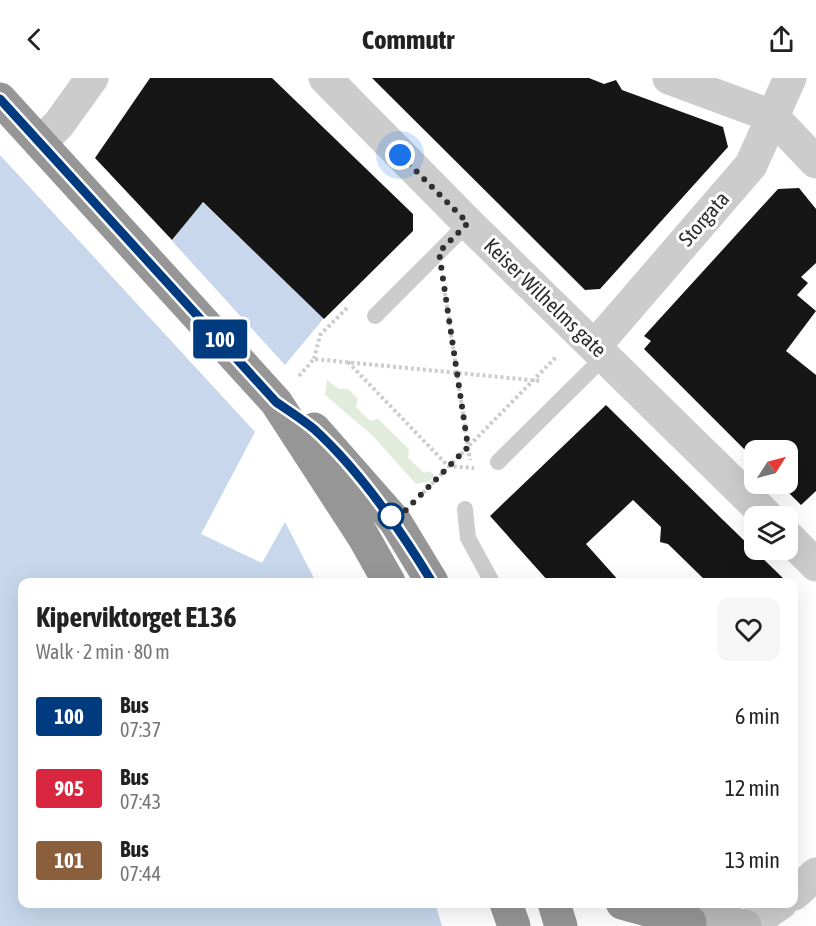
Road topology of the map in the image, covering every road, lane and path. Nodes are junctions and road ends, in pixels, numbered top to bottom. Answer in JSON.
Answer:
{"nodes":[{"id":1,"x":92,"y":78,"type":"edge"},
{"id":2,"x":325,"y":78,"type":"edge"},
{"id":3,"x":669,"y":78,"type":"edge"},
{"id":4,"x":790,"y":78,"type":"edge"},
{"id":5,"x":0,"y":99,"type":"edge"},
{"id":6,"x":772,"y":116,"type":"junction"},
{"id":7,"x":40,"y":143,"type":"junction"},
{"id":8,"x":816,"y":162,"type":"edge"},
{"id":9,"x":468,"y":223,"type":"junction"},
{"id":10,"x":439,"y":252,"type":"junction"},
{"id":11,"x":375,"y":316,"type":"joint"},
{"id":12,"x":593,"y":345,"type":"junction"},
{"id":13,"x":314,"y":359,"type":"junction"},
{"id":14,"x":348,"y":362,"type":"junction"},
{"id":15,"x":456,"y":372,"type":"junction"},
{"id":16,"x":533,"y":380,"type":"junction"},
{"id":17,"x":575,"y":385,"type":"junction"},
{"id":18,"x":276,"y":402,"type":"junction"},
{"id":19,"x":468,"y":447,"type":"junction"},
{"id":20,"x":498,"y":462,"type":"joint"},
{"id":21,"x":448,"y":466,"type":"junction"},
{"id":22,"x":471,"y":467,"type":"junction"},
{"id":23,"x":757,"y":506,"type":"edge"},
{"id":24,"x":465,"y":509,"type":"dead end"},
{"id":25,"x":395,"y":521,"type":"junction"},
{"id":26,"x":798,"y":547,"type":"edge"},
{"id":27,"x":816,"y":565,"type":"edge"},
{"id":28,"x":387,"y":578,"type":"edge"},
{"id":29,"x":430,"y":578,"type":"edge"},
{"id":30,"x":490,"y":578,"type":"edge"},
{"id":31,"x":816,"y":874,"type":"edge"},
{"id":32,"x":798,"y":890,"type":"edge"},
{"id":33,"x":508,"y":908,"type":"edge"},
{"id":34,"x":556,"y":908,"type":"edge"},
{"id":35,"x":637,"y":908,"type":"edge"},
{"id":36,"x":732,"y":908,"type":"edge"},
{"id":37,"x":774,"y":908,"type":"edge"},
{"id":38,"x":684,"y":924,"type":"edge"},
{"id":39,"x":514,"y":926,"type":"edge"},
{"id":40,"x":561,"y":926,"type":"edge"},
{"id":41,"x":747,"y":926,"type":"edge"}],
"edges":[{"from":1,"to":7,"type":"street"},
{"from":2,"to":9,"type":"street","name":"Keiser Wilhelms gate"},
{"from":3,"to":6,"type":"street"},
{"from":4,"to":6,"type":"street","name":"Storgata"},
{"from":5,"to":7,"type":"highway"},
{"from":6,"to":8,"type":"street"},
{"from":6,"to":12,"type":"street","name":"Storgata"},
{"from":7,"to":18,"type":"highway"},
{"from":9,"to":10,"type":"lane"},
{"from":9,"to":12,"type":"street","name":"Keiser Wilhelms gate"},
{"from":10,"to":11,"type":"lane"},
{"from":10,"to":15,"type":"path"},
{"from":11,"to":13,"type":"path"},
{"from":12,"to":16,"type":"path"},
{"from":12,"to":17,"type":"lane"},
{"from":12,"to":23,"type":"street","name":"Keiser Wilhelms gate"},
{"from":13,"to":14,"type":"path"},
{"from":13,"to":18,"type":"path"},
{"from":14,"to":15,"type":"path"},
{"from":14,"to":21,"type":"path"},
{"from":15,"to":16,"type":"path"},
{"from":15,"to":19,"type":"path"},
{"from":16,"to":17,"type":"path"},
{"from":16,"to":19,"type":"path"},
{"from":17,"to":20,"type":"lane"},
{"from":18,"to":25,"type":"highway"},
{"from":18,"to":28,"type":"highway"},
{"from":19,"to":21,"type":"path"},
{"from":19,"to":22,"type":"path"},
{"from":20,"to":22,"type":"path"},
{"from":21,"to":22,"type":"path"},
{"from":21,"to":25,"type":"path"},
{"from":24,"to":30,"type":"lane"},
{"from":25,"to":29,"type":"highway"},
{"from":26,"to":27,"type":"street"},
{"from":31,"to":32,"type":"street"},
{"from":33,"to":39,"type":"highway"},
{"from":34,"to":40,"type":"highway"},
{"from":35,"to":38,"type":"highway"},
{"from":36,"to":41,"type":"lane"},
{"from":37,"to":41,"type":"street"},
{"from":38,"to":41,"type":"main road"}]}
